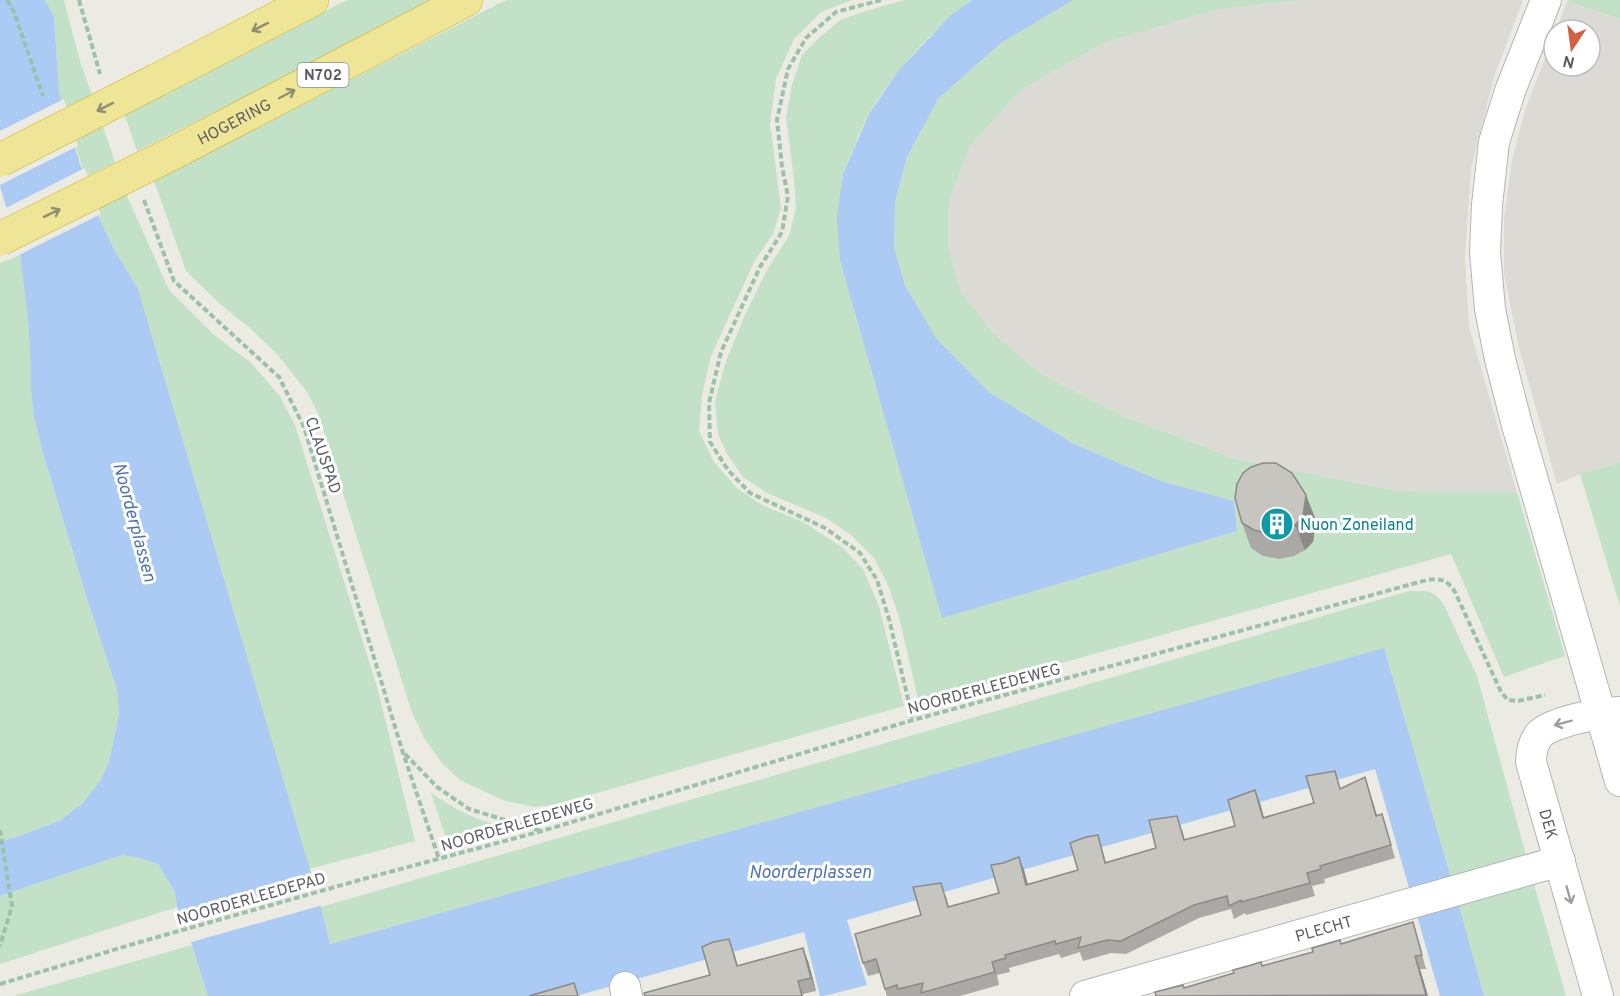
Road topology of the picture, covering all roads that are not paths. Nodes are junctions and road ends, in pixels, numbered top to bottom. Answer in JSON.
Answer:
{"nodes":[{"id":1,"x":312,"y":0,"type":"edge"},
{"id":2,"x":466,"y":0,"type":"edge"},
{"id":3,"x":1546,"y":0,"type":"edge"},
{"id":4,"x":0,"y":160,"type":"edge"},
{"id":5,"x":0,"y":239,"type":"edge"},
{"id":6,"x":1610,"y":713,"type":"edge"},
{"id":7,"x":1620,"y":781,"type":"edge"},
{"id":8,"x":1560,"y":861,"type":"junction"},
{"id":9,"x":1085,"y":996,"type":"edge"},
{"id":10,"x":1598,"y":996,"type":"edge"}],
"edges":[{"from":1,"to":4,"type":"highway","one_way":true,"bridge":true},
{"from":5,"to":2,"type":"highway","name":"HOGERING","number":"N702","one_way":true,"bridge":true},
{"from":3,"to":6,"type":"street"},
{"from":6,"to":7,"type":"street"},
{"from":6,"to":8,"type":"street","name":"DEK","one_way":true},
{"from":8,"to":9,"type":"street","name":"PLECHT"},
{"from":8,"to":10,"type":"street","name":"DEK","one_way":true}]}
